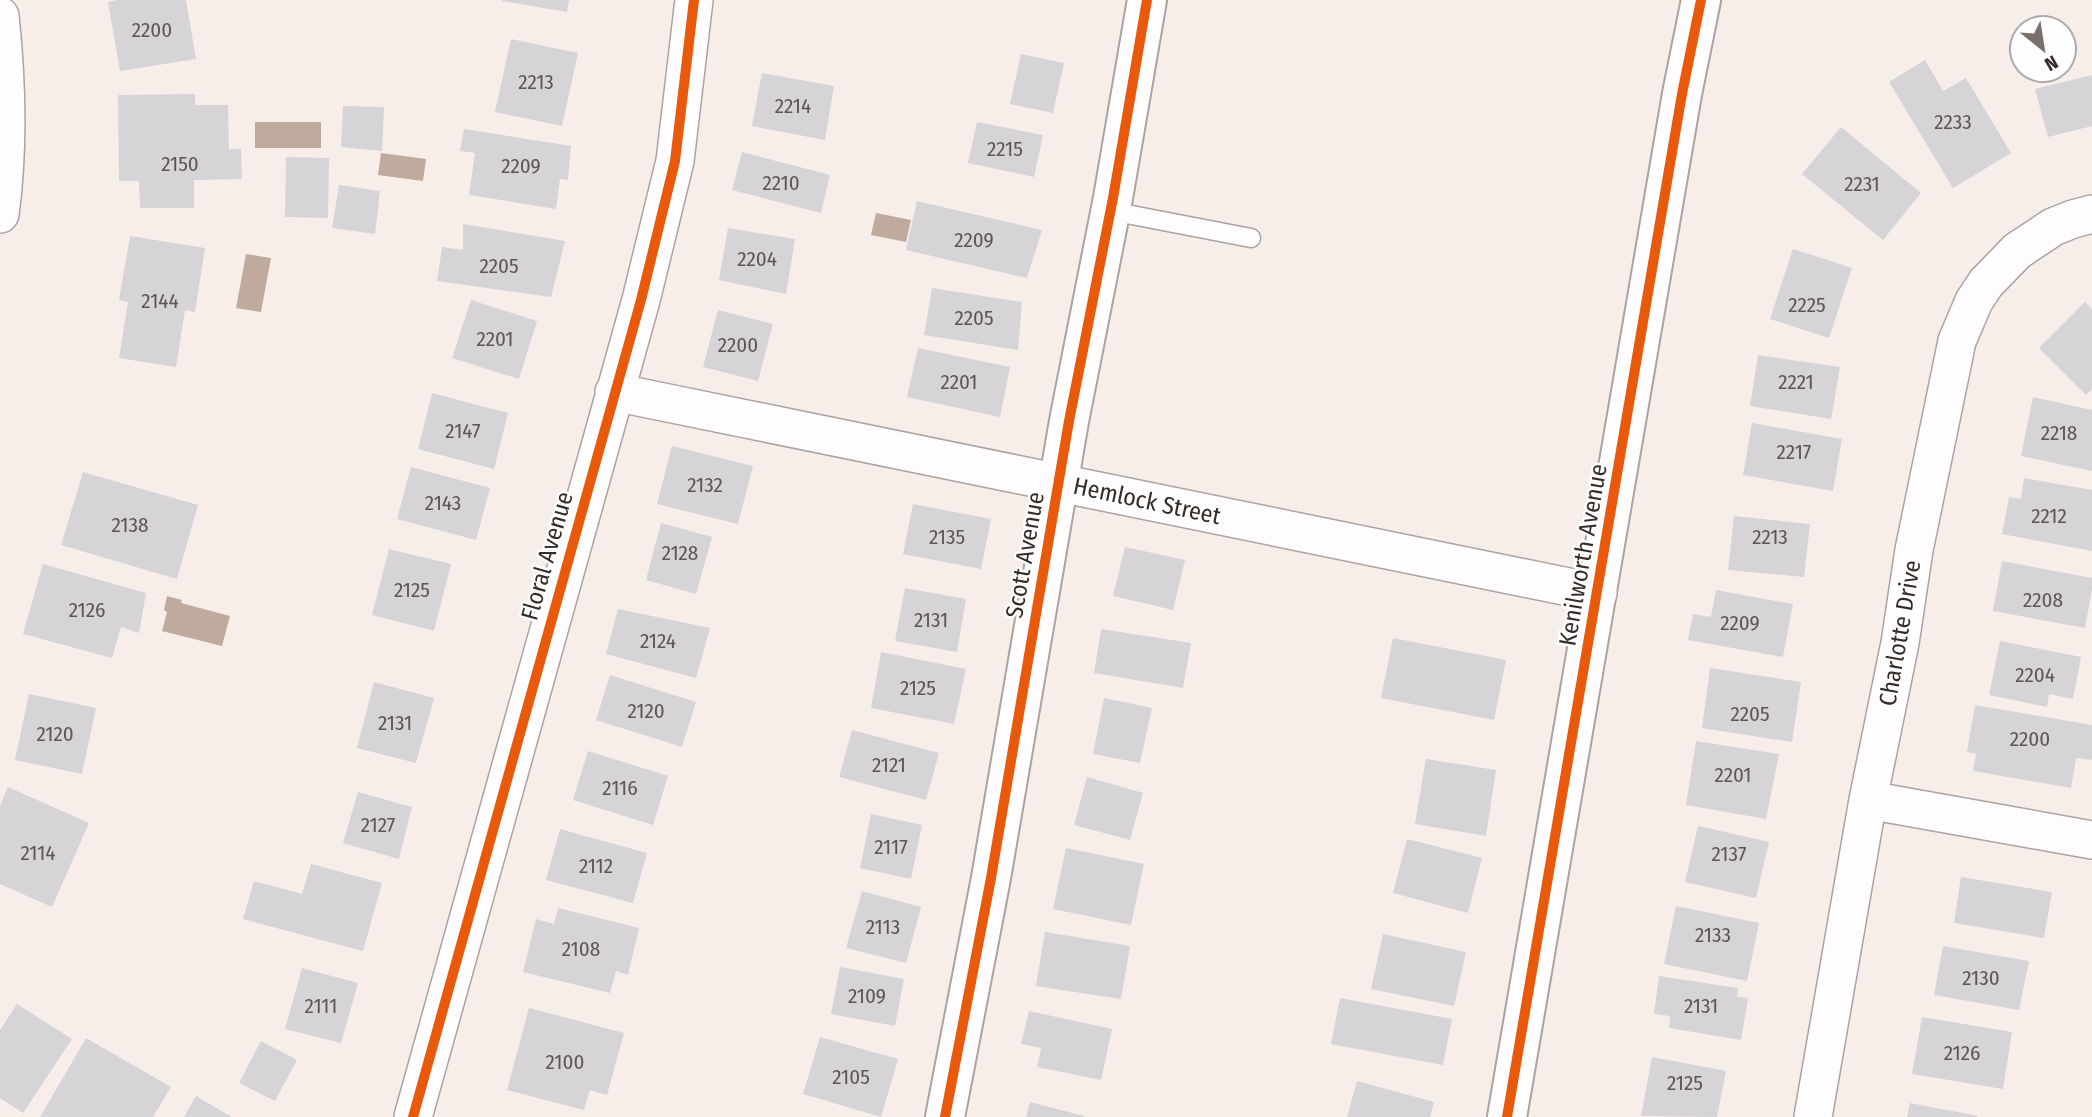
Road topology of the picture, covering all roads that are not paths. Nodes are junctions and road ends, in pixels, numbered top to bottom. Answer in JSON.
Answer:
{"nodes":[{"id":1,"x":694,"y":0,"type":"edge"},
{"id":2,"x":1147,"y":0,"type":"edge"},
{"id":3,"x":1701,"y":0,"type":"edge"},
{"id":4,"x":0,"y":16,"type":"edge"},
{"id":5,"x":1111,"y":211,"type":"junction"},
{"id":6,"x":0,"y":214,"type":"edge"},
{"id":7,"x":2092,"y":214,"type":"edge"},
{"id":8,"x":1251,"y":238,"type":"dead end"},
{"id":9,"x":614,"y":392,"type":"junction"},
{"id":10,"x":1059,"y":483,"type":"junction"},
{"id":11,"x":1598,"y":593,"type":"junction"},
{"id":12,"x":1868,"y":800,"type":"junction"},
{"id":13,"x":2092,"y":840,"type":"edge"},
{"id":14,"x":413,"y":1117,"type":"edge"},
{"id":15,"x":945,"y":1117,"type":"edge"},
{"id":16,"x":1507,"y":1117,"type":"edge"},
{"id":17,"x":1813,"y":1117,"type":"edge"}],
"edges":[{"from":1,"to":9,"type":"street","name":"Floral Avenue"},
{"from":2,"to":5,"type":"main road","name":"Scott Avenue"},
{"from":3,"to":11,"type":"main road","name":"Kenilworth Avenue"},
{"from":4,"to":6,"type":"street"},
{"from":5,"to":8,"type":"lane"},
{"from":5,"to":10,"type":"main road","name":"Scott Avenue"},
{"from":7,"to":12,"type":"street","name":"Charlotte Drive"},
{"from":9,"to":10,"type":"street","name":"Hemlock Street"},
{"from":9,"to":14,"type":"street","name":"Floral Avenue"},
{"from":10,"to":11,"type":"street","name":"Hemlock Street"},
{"from":10,"to":15,"type":"main road","name":"Scott Avenue"},
{"from":11,"to":16,"type":"main road","name":"Kenilworth Avenue"},
{"from":12,"to":13,"type":"street"},
{"from":12,"to":17,"type":"street","name":"Charlotte Drive"}]}
